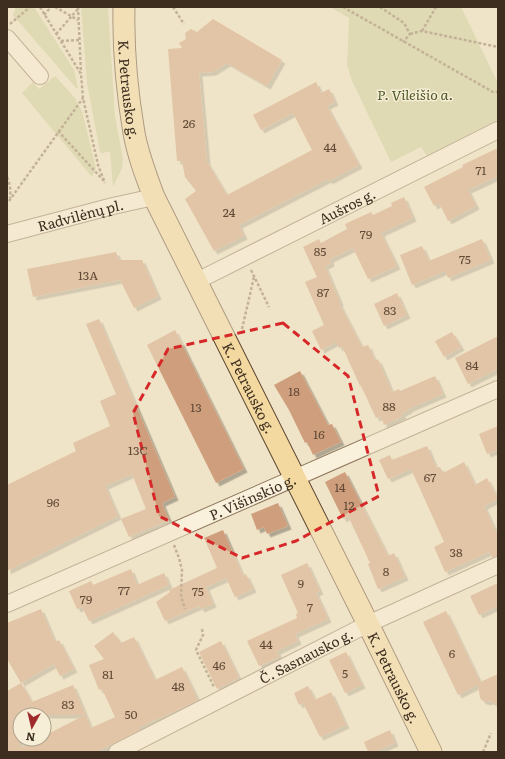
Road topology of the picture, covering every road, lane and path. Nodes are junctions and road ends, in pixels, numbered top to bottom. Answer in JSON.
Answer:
{"nodes":[{"id":1,"x":30,"y":7,"type":"edge"},
{"id":2,"x":40,"y":7,"type":"edge"},
{"id":3,"x":51,"y":7,"type":"edge"},
{"id":4,"x":55,"y":7,"type":"edge"},
{"id":5,"x":124,"y":7,"type":"edge"},
{"id":6,"x":173,"y":7,"type":"edge"},
{"id":7,"x":343,"y":7,"type":"edge"},
{"id":8,"x":380,"y":7,"type":"edge"},
{"id":9,"x":436,"y":7,"type":"edge"},
{"id":10,"x":78,"y":8,"type":"edge"},
{"id":11,"x":44,"y":14,"type":"junction"},
{"id":12,"x":72,"y":16,"type":"junction"},
{"id":13,"x":79,"y":20,"type":"junction"},
{"id":14,"x":184,"y":24,"type":"dead end"},
{"id":15,"x":7,"y":27,"type":"edge"},
{"id":16,"x":422,"y":31,"type":"junction"},
{"id":17,"x":56,"y":34,"type":"junction"},
{"id":18,"x":410,"y":34,"type":"junction"},
{"id":19,"x":7,"y":38,"type":"edge"},
{"id":20,"x":80,"y":40,"type":"junction"},
{"id":21,"x":61,"y":41,"type":"junction"},
{"id":22,"x":403,"y":42,"type":"junction"},
{"id":23,"x":498,"y":47,"type":"edge"},
{"id":24,"x":81,"y":74,"type":"junction"},
{"id":25,"x":40,"y":76,"type":"dead end"},
{"id":26,"x":498,"y":92,"type":"edge"},
{"id":27,"x":83,"y":98,"type":"junction"},
{"id":28,"x":498,"y":130,"type":"edge"},
{"id":29,"x":58,"y":132,"type":"junction"},
{"id":30,"x":7,"y":177,"type":"edge"},
{"id":31,"x":154,"y":198,"type":"junction"},
{"id":32,"x":7,"y":234,"type":"edge"},
{"id":33,"x":245,"y":257,"type":"junction"},
{"id":34,"x":254,"y":276,"type":"junction"},
{"id":35,"x":195,"y":282,"type":"junction"},
{"id":36,"x":269,"y":307,"type":"dead end"},
{"id":37,"x":242,"y":329,"type":"dead end"},
{"id":38,"x":498,"y":389,"type":"edge"},
{"id":39,"x":294,"y":478,"type":"junction"},
{"id":40,"x":169,"y":533,"type":"junction"},
{"id":41,"x":498,"y":565,"type":"edge"},
{"id":42,"x":7,"y":604,"type":"edge"},
{"id":43,"x":185,"y":609,"type":"dead end"},
{"id":44,"x":368,"y":624,"type":"junction"},
{"id":45,"x":202,"y":629,"type":"dead end"},
{"id":46,"x":220,"y":700,"type":"junction"},
{"id":47,"x":491,"y":733,"type":"dead end"},
{"id":48,"x":117,"y":752,"type":"edge"},
{"id":49,"x":431,"y":752,"type":"edge"},
{"id":50,"x":483,"y":752,"type":"edge"}],
"edges":[{"from":1,"to":15,"type":"path"},
{"from":2,"to":11,"type":"path"},
{"from":3,"to":11,"type":"path"},
{"from":4,"to":12,"type":"path"},
{"from":5,"to":31,"type":"main road","name":"K. Petrausko g."},
{"from":6,"to":14,"type":"path"},
{"from":7,"to":22,"type":"path"},
{"from":8,"to":18,"type":"path"},
{"from":9,"to":16,"type":"path"},
{"from":10,"to":12,"type":"path"},
{"from":10,"to":13,"type":"path"},
{"from":11,"to":17,"type":"path"},
{"from":12,"to":13,"type":"path"},
{"from":12,"to":17,"type":"path"},
{"from":13,"to":20,"type":"path"},
{"from":16,"to":18,"type":"path"},
{"from":16,"to":23,"type":"path"},
{"from":17,"to":21,"type":"path"},
{"from":18,"to":22,"type":"path"},
{"from":19,"to":25,"type":"street"},
{"from":20,"to":21,"type":"path"},
{"from":20,"to":24,"type":"path"},
{"from":21,"to":24,"type":"path"},
{"from":22,"to":26,"type":"path"},
{"from":24,"to":27,"type":"path"},
{"from":27,"to":29,"type":"path"},
{"from":27,"to":29,"type":"path"},
{"from":28,"to":33,"type":"street","name":"Aušros g."},
{"from":29,"to":30,"type":"path"},
{"from":31,"to":32,"type":"street","name":"Radvilėnų pl."},
{"from":31,"to":35,"type":"main road","name":"K. Petrausko g."},
{"from":33,"to":34,"type":"path"},
{"from":33,"to":35,"type":"street","name":"Aušros g."},
{"from":34,"to":36,"type":"path"},
{"from":34,"to":37,"type":"path"},
{"from":35,"to":39,"type":"main road","name":"K. Petrausko g."},
{"from":38,"to":39,"type":"street","name":"P. Višinskio g."},
{"from":39,"to":40,"type":"street","name":"P. Višinskio g."},
{"from":39,"to":44,"type":"main road","name":"K. Petrausko g."},
{"from":40,"to":42,"type":"street","name":"P. Višinskio g."},
{"from":40,"to":43,"type":"path"},
{"from":41,"to":44,"type":"street","name":"Č. Sasnausko g."},
{"from":44,"to":46,"type":"street","name":"Č. Sasnausko g."},
{"from":44,"to":49,"type":"main road","name":"K. Petrausko g."},
{"from":45,"to":46,"type":"path"},
{"from":46,"to":48,"type":"street","name":"Č. Sasnausko g."},
{"from":47,"to":50,"type":"path"}]}
